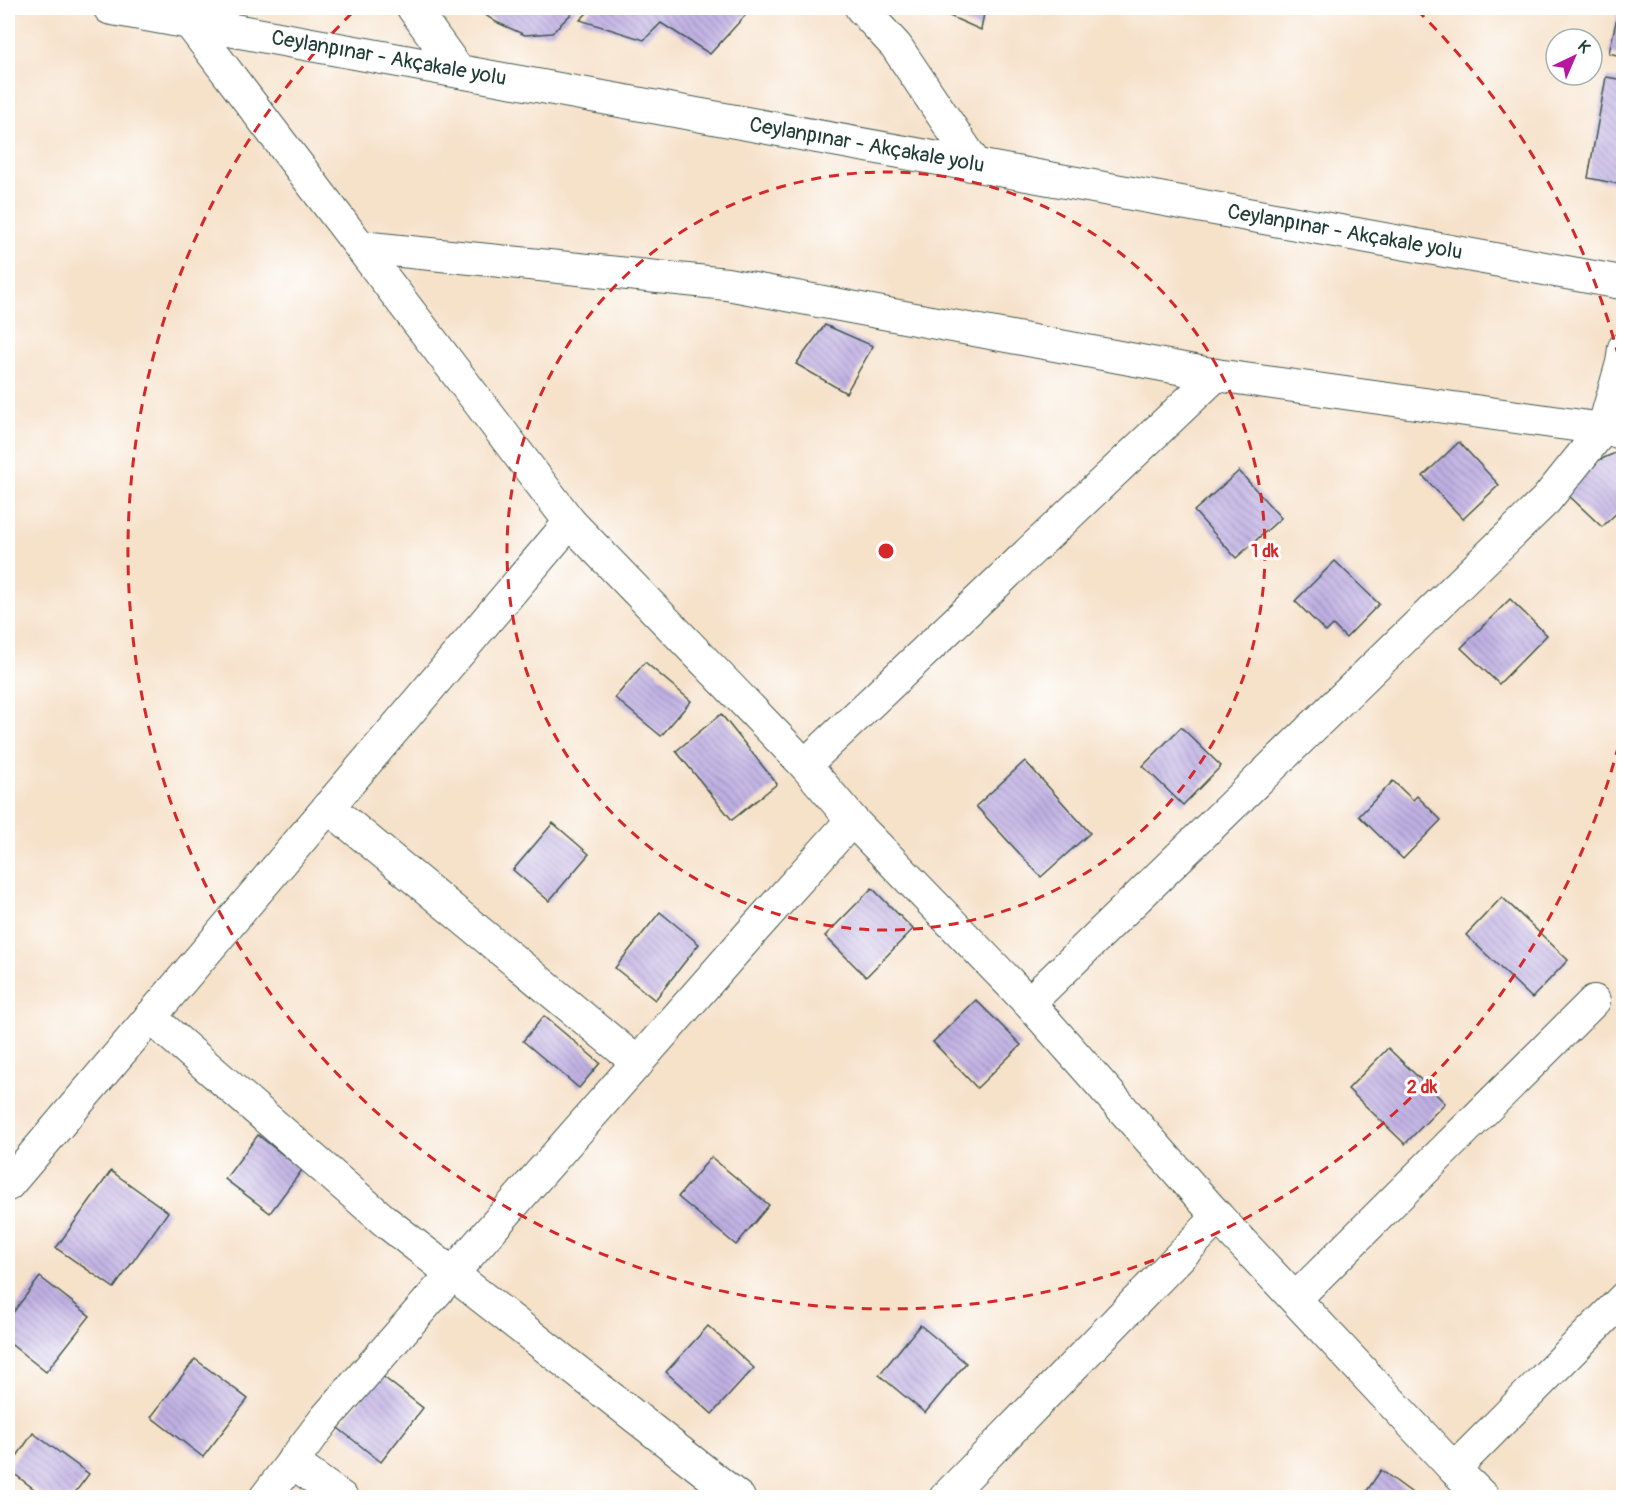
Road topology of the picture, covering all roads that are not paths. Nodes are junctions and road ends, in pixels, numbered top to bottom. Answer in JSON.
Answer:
{"nodes":[{"id":1,"x":110,"y":8,"type":"edge"},
{"id":2,"x":413,"y":8,"type":"edge"},
{"id":3,"x":874,"y":14,"type":"edge"},
{"id":4,"x":188,"y":21,"type":"junction"},
{"id":5,"x":458,"y":70,"type":"junction"},
{"id":6,"x":976,"y":165,"type":"junction"},
{"id":7,"x":361,"y":247,"type":"junction"},
{"id":8,"x":1623,"y":283,"type":"edge"},
{"id":9,"x":1623,"y":348,"type":"edge"},
{"id":10,"x":1216,"y":375,"type":"junction"},
{"id":11,"x":1613,"y":431,"type":"edge"},
{"id":12,"x":570,"y":522,"type":"junction"},
{"id":13,"x":805,"y":765,"type":"junction"},
{"id":14,"x":328,"y":807,"type":"junction"},
{"id":15,"x":852,"y":820,"type":"junction"},
{"id":16,"x":1594,"y":1001,"type":"dead end"},
{"id":17,"x":1029,"y":1003,"type":"junction"},
{"id":18,"x":150,"y":1017,"type":"junction"},
{"id":19,"x":638,"y":1063,"type":"junction"},
{"id":20,"x":8,"y":1185,"type":"edge"},
{"id":21,"x":1218,"y":1217,"type":"junction"},
{"id":22,"x":454,"y":1274,"type":"junction"},
{"id":23,"x":1623,"y":1298,"type":"edge"},
{"id":24,"x":1295,"y":1299,"type":"junction"},
{"id":25,"x":292,"y":1462,"type":"junction"},
{"id":26,"x":1454,"y":1469,"type":"junction"},
{"id":27,"x":266,"y":1497,"type":"edge"},
{"id":28,"x":342,"y":1497,"type":"edge"},
{"id":29,"x":740,"y":1497,"type":"edge"},
{"id":30,"x":945,"y":1497,"type":"edge"},
{"id":31,"x":1484,"y":1497,"type":"edge"}],
"edges":[{"from":1,"to":4,"type":"main road","name":"Ceylanpınar - Akçakale yolu"},
{"from":2,"to":5,"type":"street"},
{"from":3,"to":6,"type":"street"},
{"from":4,"to":5,"type":"main road","name":"Ceylanpınar - Akçakale yolu"},
{"from":4,"to":7,"type":"street"},
{"from":5,"to":6,"type":"main road","name":"Ceylanpınar - Akçakale yolu"},
{"from":6,"to":8,"type":"main road","name":"Ceylanpınar - Akçakale yolu"},
{"from":7,"to":10,"type":"street"},
{"from":7,"to":12,"type":"street"},
{"from":9,"to":11,"type":"street"},
{"from":10,"to":11,"type":"street"},
{"from":10,"to":13,"type":"street"},
{"from":11,"to":17,"type":"street"},
{"from":12,"to":13,"type":"street"},
{"from":12,"to":14,"type":"street"},
{"from":13,"to":15,"type":"street"},
{"from":14,"to":18,"type":"street"},
{"from":14,"to":19,"type":"street"},
{"from":15,"to":17,"type":"street"},
{"from":15,"to":19,"type":"street"},
{"from":16,"to":24,"type":"street"},
{"from":17,"to":21,"type":"street"},
{"from":18,"to":20,"type":"street"},
{"from":18,"to":22,"type":"street"},
{"from":19,"to":22,"type":"street"},
{"from":21,"to":24,"type":"street"},
{"from":21,"to":30,"type":"street"},
{"from":22,"to":25,"type":"street"},
{"from":22,"to":29,"type":"street"},
{"from":23,"to":26,"type":"street"},
{"from":24,"to":26,"type":"street"},
{"from":25,"to":27,"type":"street"},
{"from":25,"to":28,"type":"street"},
{"from":26,"to":31,"type":"street"}]}
